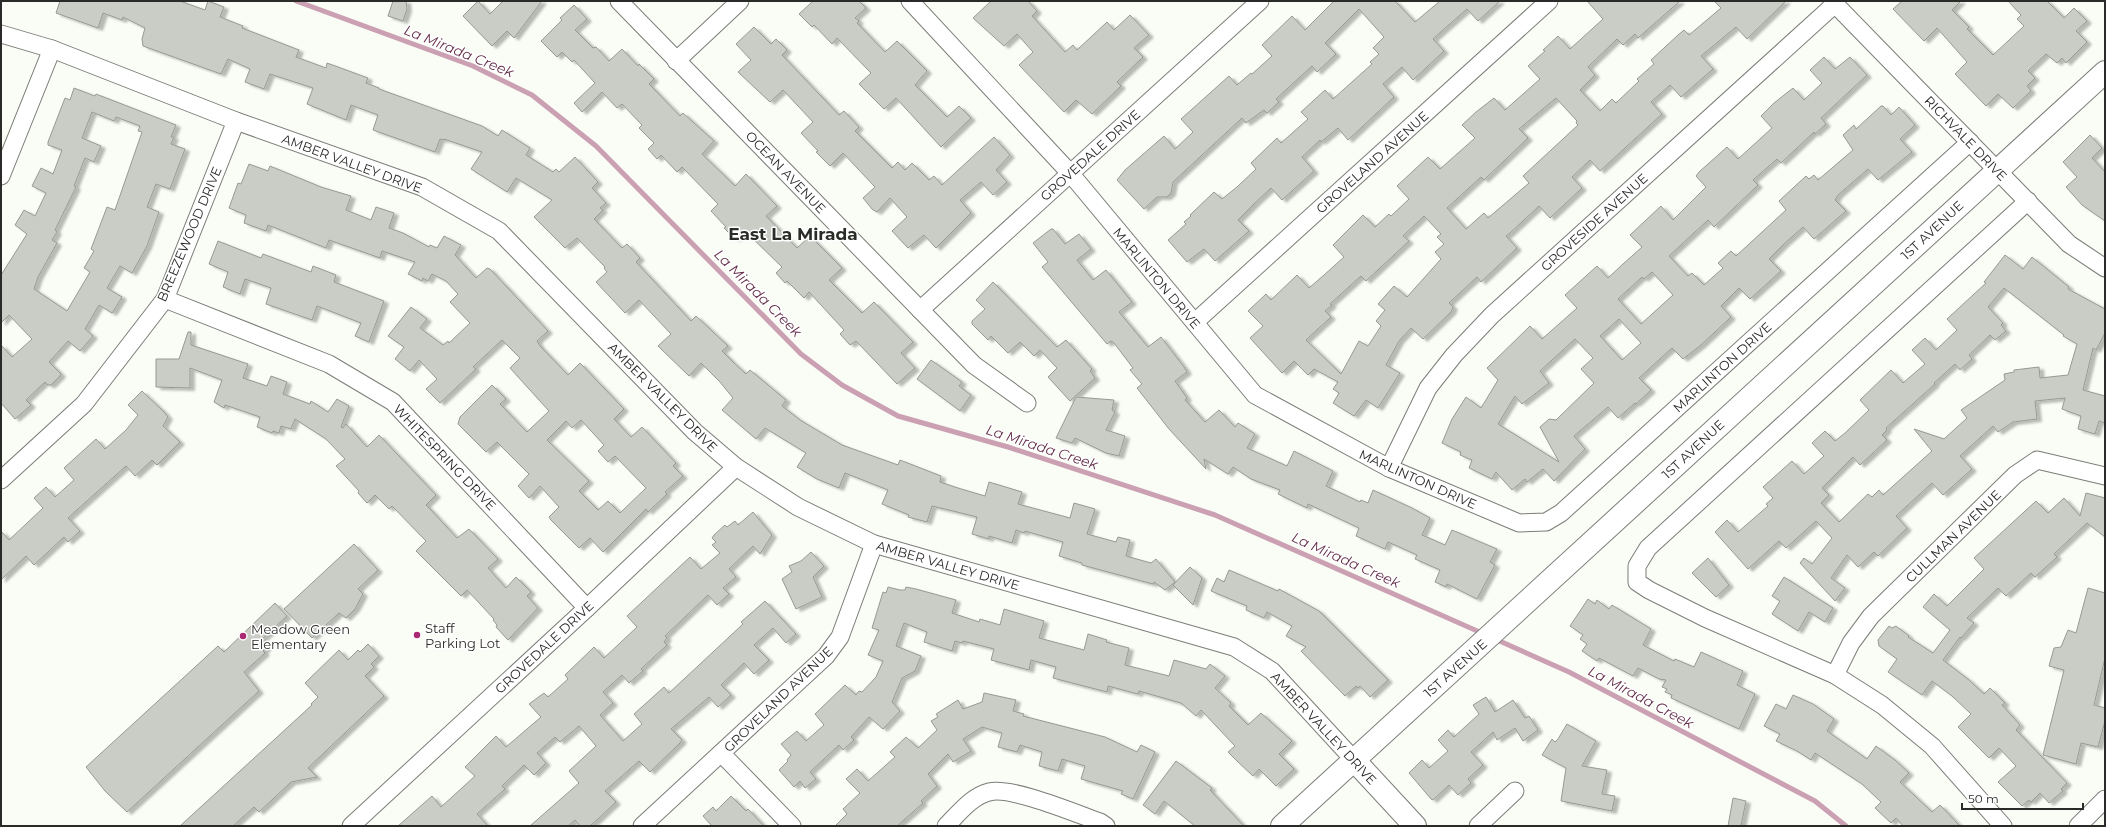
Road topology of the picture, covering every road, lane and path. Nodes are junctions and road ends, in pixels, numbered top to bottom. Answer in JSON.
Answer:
{"nodes":[{"id":1,"x":619,"y":1,"type":"edge"},
{"id":2,"x":740,"y":1,"type":"edge"},
{"id":3,"x":910,"y":1,"type":"edge"},
{"id":4,"x":1260,"y":1,"type":"edge"},
{"id":5,"x":1549,"y":1,"type":"edge"},
{"id":6,"x":1833,"y":3,"type":"edge"},
{"id":7,"x":1,"y":34,"type":"edge"},
{"id":8,"x":52,"y":49,"type":"junction"},
{"id":9,"x":676,"y":60,"type":"junction"},
{"id":10,"x":2105,"y":72,"type":"edge"},
{"id":11,"x":236,"y":121,"type":"junction"},
{"id":12,"x":1970,"y":142,"type":"junction"},
{"id":13,"x":1998,"y":170,"type":"junction"},
{"id":14,"x":1070,"y":173,"type":"junction"},
{"id":15,"x":1,"y":176,"type":"edge"},
{"id":16,"x":2028,"y":201,"type":"junction"},
{"id":17,"x":2105,"y":268,"type":"edge"},
{"id":18,"x":165,"y":299,"type":"junction"},
{"id":19,"x":920,"y":310,"type":"junction"},
{"id":20,"x":1195,"y":322,"type":"junction"},
{"id":21,"x":1027,"y":403,"type":"dead end"},
{"id":22,"x":736,"y":467,"type":"junction"},
{"id":23,"x":1389,"y":468,"type":"junction"},
{"id":24,"x":2105,"y":476,"type":"edge"},
{"id":25,"x":1,"y":480,"type":"edge"},
{"id":26,"x":874,"y":544,"type":"junction"},
{"id":27,"x":587,"y":608,"type":"junction"},
{"id":28,"x":1835,"y":675,"type":"junction"},
{"id":29,"x":721,"y":753,"type":"junction"},
{"id":30,"x":1354,"y":760,"type":"junction"},
{"id":31,"x":1515,"y":791,"type":"dead end"},
{"id":32,"x":2105,"y":799,"type":"edge"},
{"id":33,"x":351,"y":826,"type":"edge"},
{"id":34,"x":642,"y":826,"type":"edge"},
{"id":35,"x":792,"y":826,"type":"edge"},
{"id":36,"x":946,"y":826,"type":"edge"},
{"id":37,"x":1106,"y":826,"type":"edge"},
{"id":38,"x":1282,"y":826,"type":"edge"},
{"id":39,"x":1415,"y":826,"type":"edge"},
{"id":40,"x":1478,"y":826,"type":"edge"},
{"id":41,"x":2003,"y":826,"type":"edge"},
{"id":42,"x":2078,"y":826,"type":"edge"}],
"edges":[{"from":1,"to":9,"type":"street","name":"OCEAN AVENUE"},
{"from":2,"to":9,"type":"street"},
{"from":3,"to":14,"type":"street","name":"MARLINTON DRIVE"},
{"from":4,"to":14,"type":"street","name":"GROVEDALE DRIVE"},
{"from":5,"to":20,"type":"street","name":"GROVELAND AVENUE"},
{"from":6,"to":12,"type":"street","name":"RICHVALE DRIVE"},
{"from":6,"to":23,"type":"street","name":"GROVESIDE AVENUE"},
{"from":7,"to":8,"type":"street","name":"AMBER VALLEY DRIVE"},
{"from":8,"to":11,"type":"street","name":"AMBER VALLEY DRIVE"},
{"from":8,"to":15,"type":"street"},
{"from":9,"to":19,"type":"street","name":"OCEAN AVENUE"},
{"from":10,"to":13,"type":"main road","name":"1ST AVENUE"},
{"from":11,"to":18,"type":"street","name":"BREEZEWOOD DRIVE"},
{"from":11,"to":22,"type":"street","name":"AMBER VALLEY DRIVE"},
{"from":12,"to":13,"type":"street","name":"RICHVALE DRIVE"},
{"from":12,"to":23,"type":"street","name":"MARLINTON DRIVE"},
{"from":13,"to":16,"type":"street","name":"RICHVALE DRIVE"},
{"from":13,"to":30,"type":"main road","name":"1ST AVENUE"},
{"from":14,"to":19,"type":"street","name":"GROVEDALE DRIVE"},
{"from":14,"to":20,"type":"street","name":"MARLINTON DRIVE"},
{"from":16,"to":17,"type":"street","name":"RICHVALE DRIVE"},
{"from":16,"to":28,"type":"street"},
{"from":18,"to":25,"type":"street","name":"BREEZEWOOD DRIVE"},
{"from":18,"to":27,"type":"street","name":"WHITESPRING DRIVE"},
{"from":19,"to":21,"type":"street","name":"OCEAN AVENUE"},
{"from":20,"to":23,"type":"street","name":"MARLINTON DRIVE"},
{"from":22,"to":26,"type":"street","name":"AMBER VALLEY DRIVE"},
{"from":22,"to":27,"type":"street","name":"GROVEDALE DRIVE"},
{"from":24,"to":28,"type":"street","name":"CULLMAN AVENUE"},
{"from":26,"to":29,"type":"street","name":"GROVELAND AVENUE"},
{"from":26,"to":30,"type":"street","name":"AMBER VALLEY DRIVE"},
{"from":27,"to":33,"type":"street","name":"GROVEDALE DRIVE"},
{"from":28,"to":41,"type":"street"},
{"from":29,"to":34,"type":"street","name":"GROVELAND AVENUE"},
{"from":29,"to":35,"type":"street"},
{"from":30,"to":38,"type":"main road","name":"1ST AVENUE"},
{"from":30,"to":39,"type":"main road","name":"AMBER VALLEY DRIVE"},
{"from":31,"to":40,"type":"street"},
{"from":32,"to":42,"type":"street"},
{"from":36,"to":37,"type":"street"}]}
